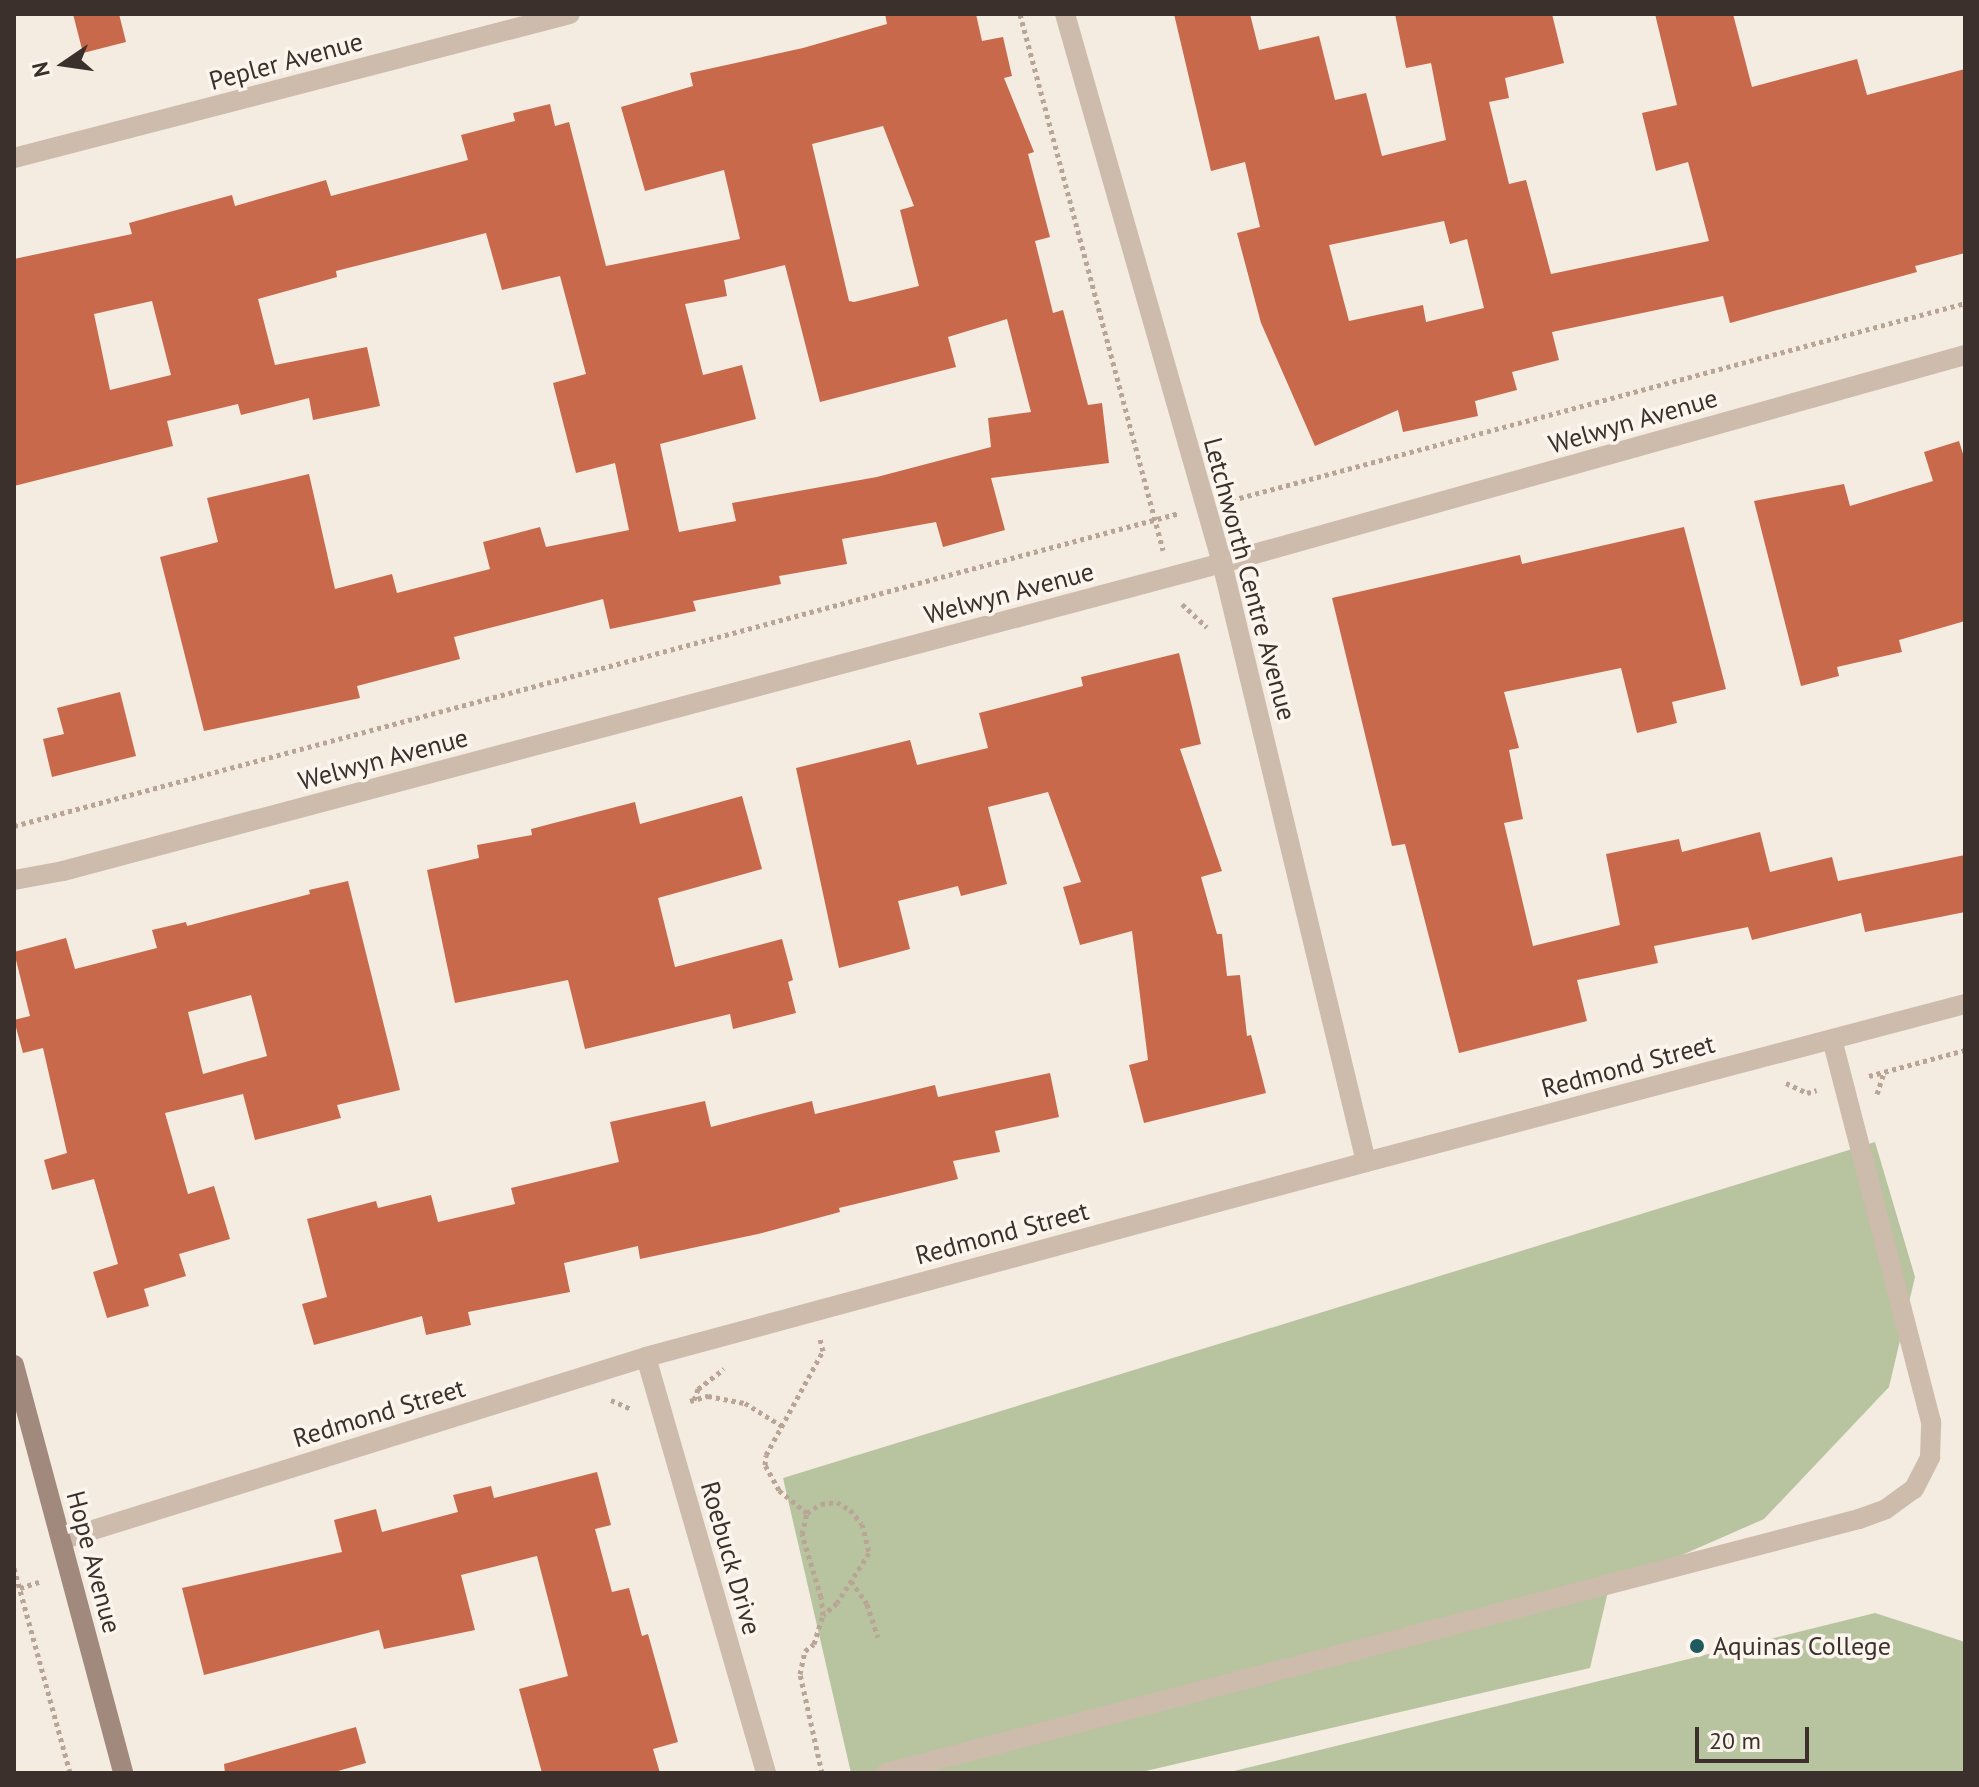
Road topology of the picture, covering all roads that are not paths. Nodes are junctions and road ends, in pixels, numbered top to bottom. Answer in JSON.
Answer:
{"nodes":[{"id":1,"x":570,"y":14,"type":"edge"},
{"id":2,"x":1065,"y":14,"type":"edge"},
{"id":3,"x":14,"y":158,"type":"edge"},
{"id":4,"x":1965,"y":355,"type":"edge"},
{"id":5,"x":1222,"y":563,"type":"junction"},
{"id":6,"x":63,"y":871,"type":"junction"},
{"id":7,"x":14,"y":880,"type":"edge"},
{"id":8,"x":14,"y":893,"type":"edge"},
{"id":9,"x":1965,"y":1004,"type":"edge"},
{"id":10,"x":1832,"y":1040,"type":"junction"},
{"id":11,"x":1366,"y":1162,"type":"junction"},
{"id":12,"x":646,"y":1357,"type":"junction"},
{"id":13,"x":14,"y":1365,"type":"edge"},
{"id":14,"x":61,"y":1540,"type":"junction"},
{"id":15,"x":123,"y":1773,"type":"edge"},
{"id":16,"x":766,"y":1773,"type":"edge"},
{"id":17,"x":886,"y":1773,"type":"edge"}],
"edges":[{"from":1,"to":3,"type":"street","name":"Pepler Avenue"},
{"from":2,"to":5,"type":"street","name":"Letchworth Centre Avenue"},
{"from":4,"to":5,"type":"street","name":"Welwyn Avenue"},
{"from":5,"to":6,"type":"street","name":"Welwyn Avenue"},
{"from":5,"to":11,"type":"street","name":"Letchworth Centre Avenue"},
{"from":6,"to":7,"type":"street","name":"Welwyn Avenue"},
{"from":6,"to":8,"type":"street","name":"Welwyn Avenue"},
{"from":9,"to":10,"type":"street","name":"Redmond Street"},
{"from":10,"to":11,"type":"street","name":"Redmond Street"},
{"from":10,"to":17,"type":"street"},
{"from":11,"to":12,"type":"street","name":"Redmond Street"},
{"from":12,"to":14,"type":"street","name":"Redmond Street"},
{"from":12,"to":16,"type":"street","name":"Roebuck Drive"},
{"from":13,"to":14,"type":"street","name":"Hope Avenue"},
{"from":14,"to":15,"type":"street","name":"Hope Avenue"}]}
